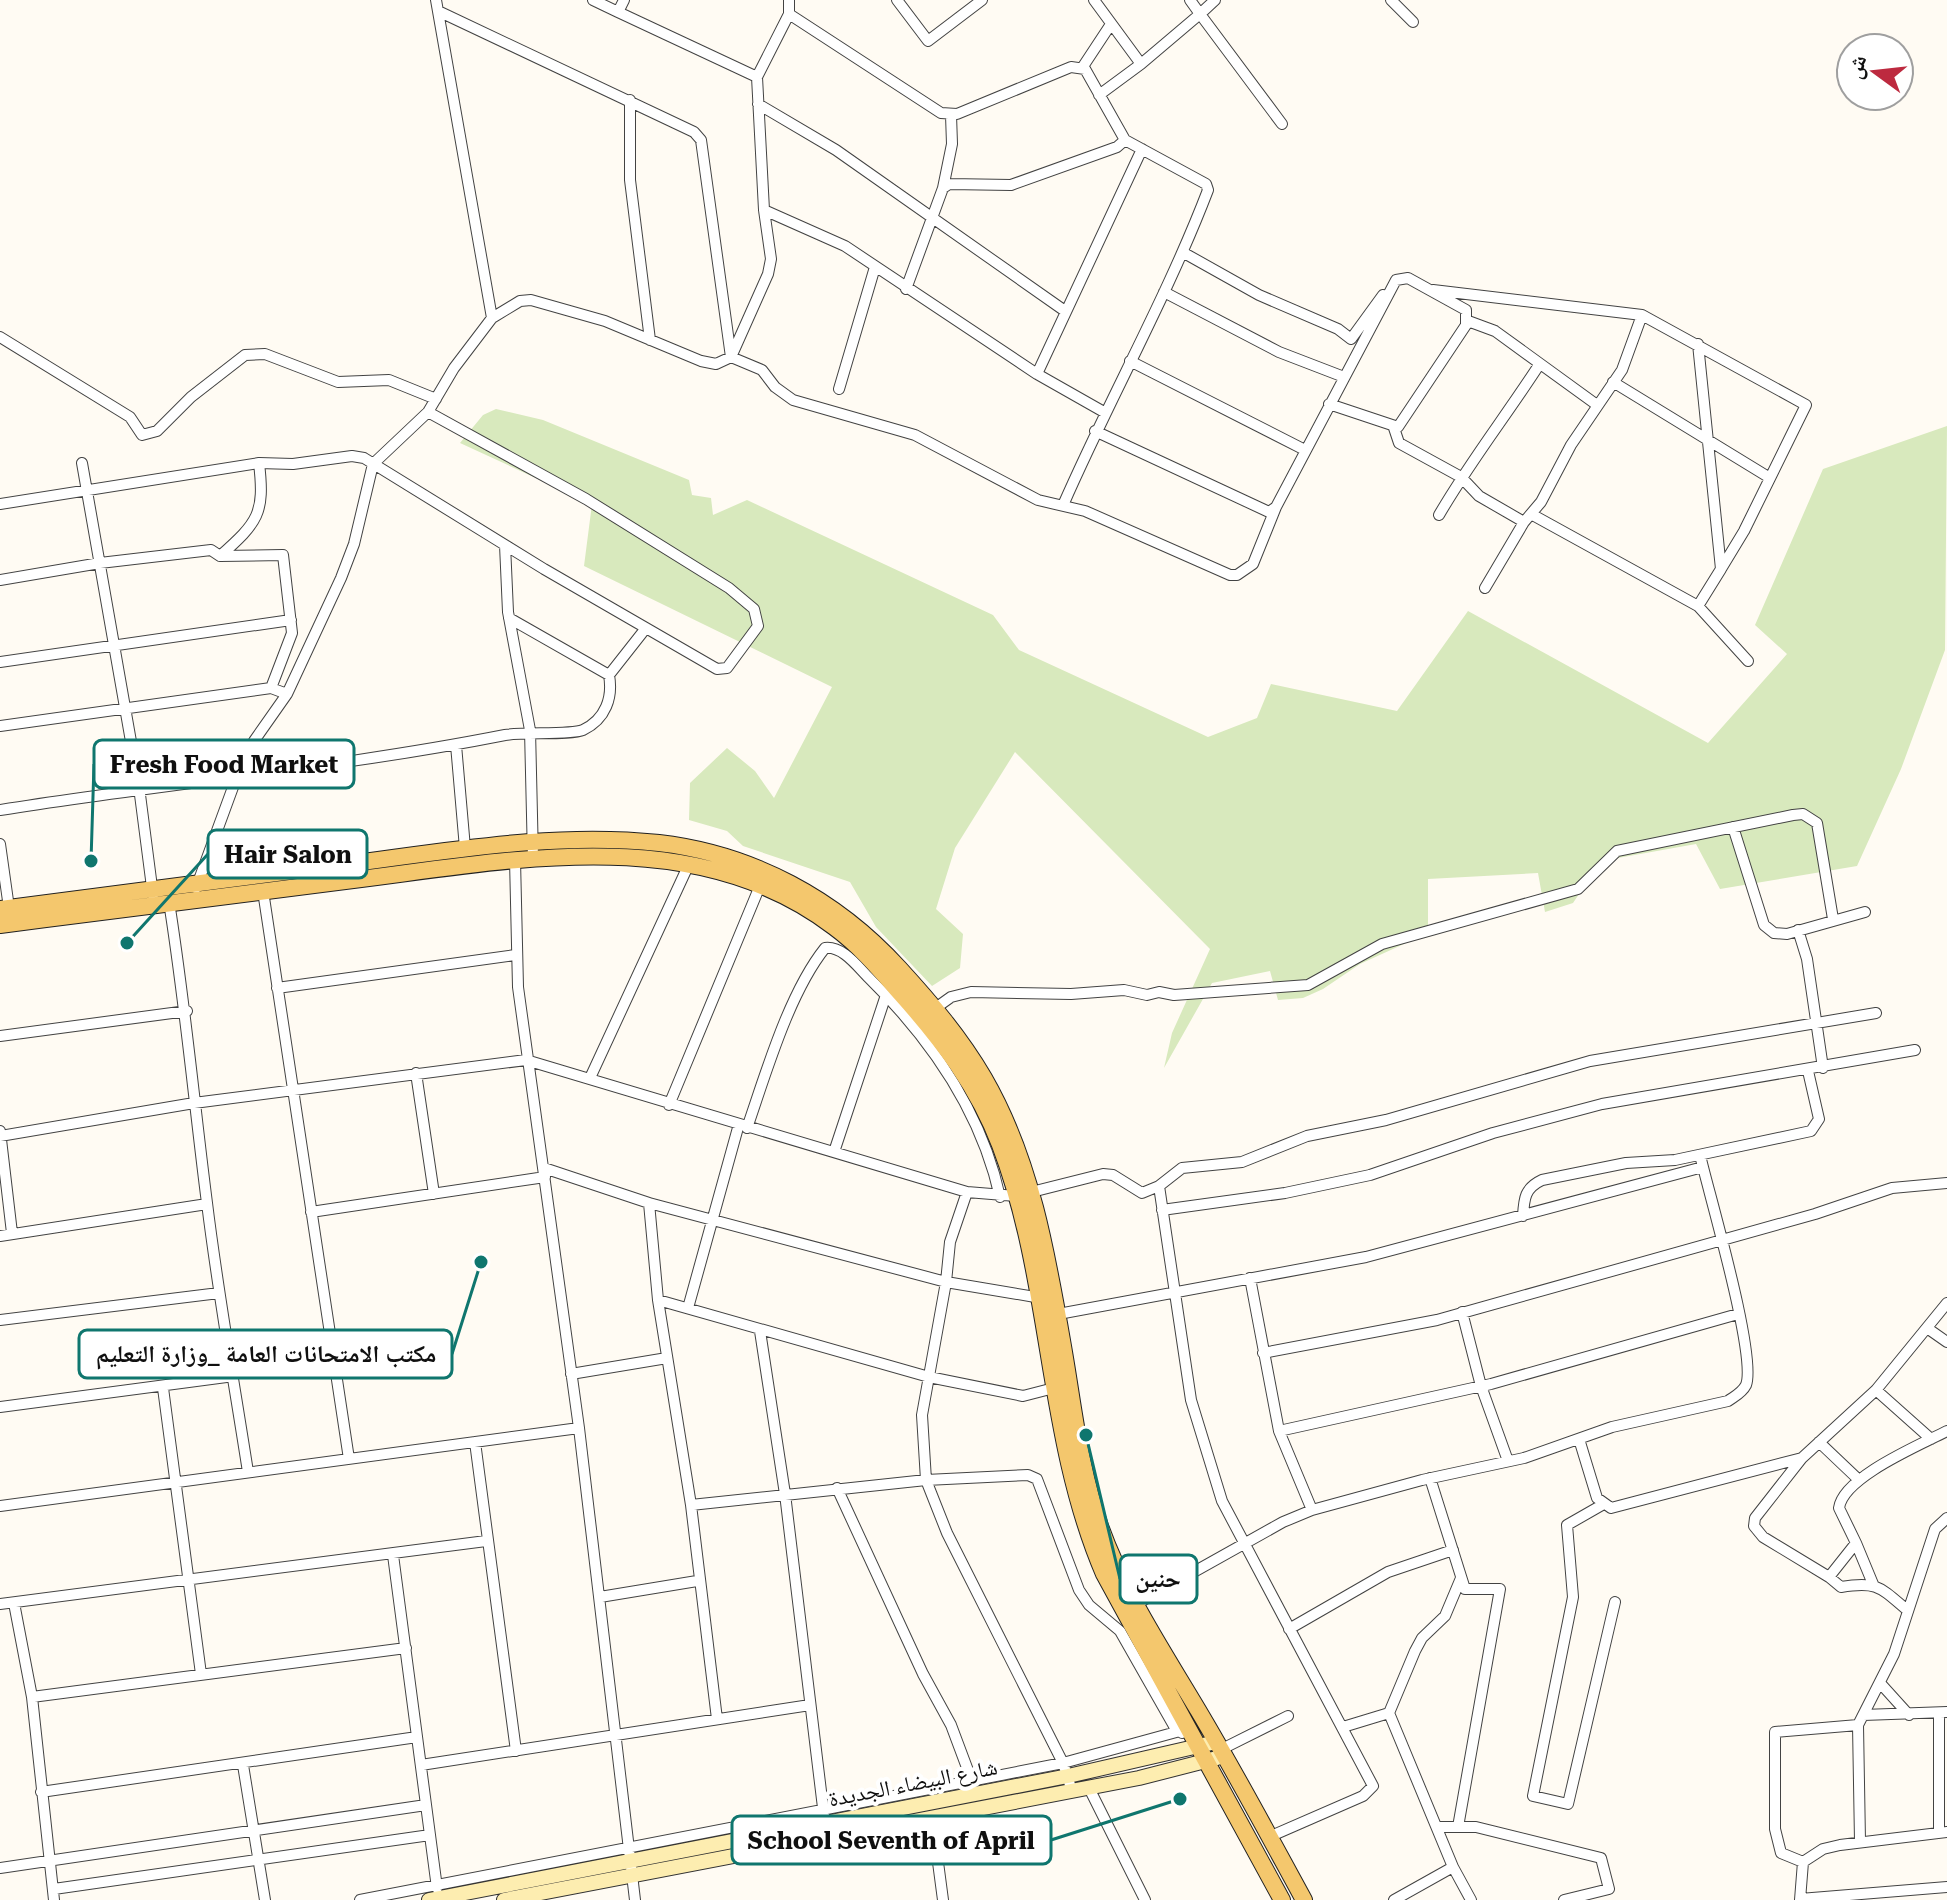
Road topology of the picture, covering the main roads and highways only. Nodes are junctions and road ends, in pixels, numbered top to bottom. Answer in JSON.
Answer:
{"nodes":[{"id":1,"x":532,"y":851,"type":"junction"},
{"id":2,"x":764,"y":878,"type":"junction"},
{"id":3,"x":195,"y":891,"type":"junction"},
{"id":4,"x":158,"y":899,"type":"junction"},
{"id":5,"x":4,"y":908,"type":"edge"},
{"id":6,"x":0,"y":925,"type":"edge"},
{"id":7,"x":1049,"y":1307,"type":"junction"},
{"id":8,"x":1130,"y":1607,"type":"junction"},
{"id":9,"x":1206,"y":1745,"type":"junction"},
{"id":10,"x":1282,"y":1900,"type":"edge"},
{"id":11,"x":1304,"y":1900,"type":"edge"}],
"edges":[{"from":1,"to":2,"type":"main road"},
{"from":1,"to":2,"type":"main road"},
{"from":1,"to":3,"type":"main road"},
{"from":1,"to":3,"type":"main road"},
{"from":2,"to":7,"type":"main road"},
{"from":3,"to":4,"type":"main road"},
{"from":4,"to":5,"type":"main road"},
{"from":4,"to":6,"type":"main road"},
{"from":7,"to":8,"type":"main road"},
{"from":7,"to":8,"type":"main road"},
{"from":8,"to":9,"type":"main road"},
{"from":9,"to":10,"type":"main road"},
{"from":9,"to":11,"type":"main road"}]}
